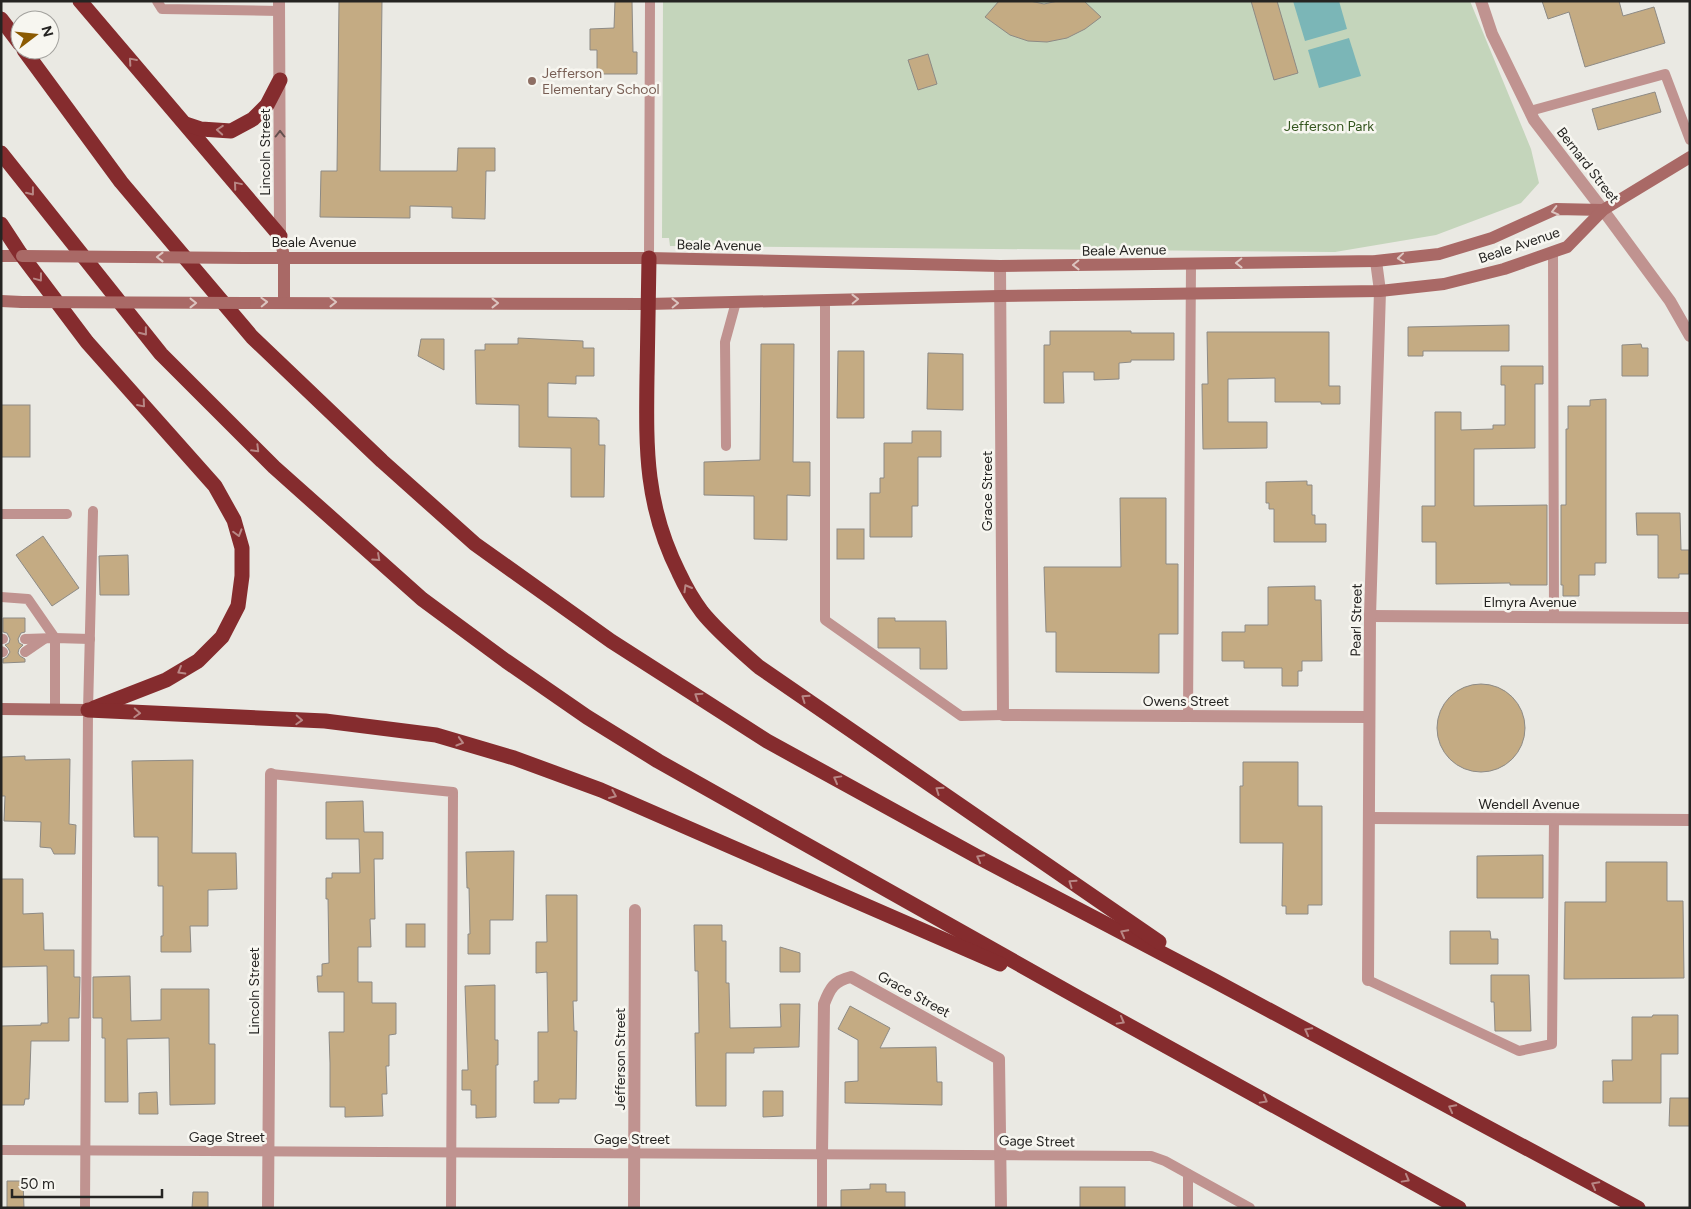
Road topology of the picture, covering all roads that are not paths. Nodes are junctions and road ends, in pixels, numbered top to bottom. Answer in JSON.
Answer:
{"nodes":[{"id":1,"x":80,"y":1,"type":"edge"},
{"id":2,"x":157,"y":1,"type":"edge"},
{"id":3,"x":650,"y":1,"type":"edge"},
{"id":4,"x":1481,"y":1,"type":"edge"},
{"id":5,"x":279,"y":6,"type":"edge"},
{"id":6,"x":1,"y":19,"type":"edge"},
{"id":7,"x":10,"y":31,"type":"edge"},
{"id":8,"x":31,"y":60,"type":"edge"},
{"id":9,"x":280,"y":80,"type":"junction"},
{"id":10,"x":1530,"y":111,"type":"junction"},
{"id":11,"x":186,"y":124,"type":"junction"},
{"id":12,"x":1690,"y":140,"type":"edge"},
{"id":13,"x":1,"y":154,"type":"edge"},
{"id":14,"x":1690,"y":157,"type":"edge"},
{"id":15,"x":1603,"y":210,"type":"junction"},
{"id":16,"x":1,"y":224,"type":"edge"},
{"id":17,"x":280,"y":236,"type":"junction"},
{"id":18,"x":1553,"y":252,"type":"junction"},
{"id":19,"x":1,"y":256,"type":"edge"},
{"id":20,"x":284,"y":257,"type":"junction"},
{"id":21,"x":649,"y":258,"type":"junction"},
{"id":22,"x":1376,"y":261,"type":"junction"},
{"id":23,"x":1190,"y":264,"type":"junction"},
{"id":24,"x":1000,"y":266,"type":"junction"},
{"id":25,"x":1380,"y":290,"type":"junction"},
{"id":26,"x":1190,"y":293,"type":"junction"},
{"id":27,"x":1000,"y":296,"type":"junction"},
{"id":28,"x":825,"y":300,"type":"junction"},
{"id":29,"x":1,"y":302,"type":"edge"},
{"id":30,"x":284,"y":302,"type":"junction"},
{"id":31,"x":736,"y":302,"type":"junction"},
{"id":32,"x":648,"y":304,"type":"junction"},
{"id":33,"x":1690,"y":336,"type":"edge"},
{"id":34,"x":726,"y":446,"type":"dead end"},
{"id":35,"x":93,"y":511,"type":"dead end"},
{"id":36,"x":1,"y":514,"type":"edge"},
{"id":37,"x":67,"y":514,"type":"dead end"},
{"id":38,"x":1,"y":597,"type":"edge"},
{"id":39,"x":1370,"y":616,"type":"junction"},
{"id":40,"x":1554,"y":617,"type":"junction"},
{"id":41,"x":1690,"y":618,"type":"edge"},
{"id":42,"x":55,"y":638,"type":"junction"},
{"id":43,"x":25,"y":639,"type":"dead end"},
{"id":44,"x":44,"y":639,"type":"junction"},
{"id":45,"x":90,"y":639,"type":"junction"},
{"id":46,"x":25,"y":652,"type":"dead end"},
{"id":47,"x":1,"y":709,"type":"edge"},
{"id":48,"x":55,"y":709,"type":"junction"},
{"id":49,"x":88,"y":710,"type":"junction"},
{"id":50,"x":1003,"y":715,"type":"junction"},
{"id":51,"x":1188,"y":716,"type":"junction"},
{"id":52,"x":1370,"y":717,"type":"junction"},
{"id":53,"x":271,"y":774,"type":"joint"},
{"id":54,"x":1369,"y":818,"type":"junction"},
{"id":55,"x":1554,"y":819,"type":"junction"},
{"id":56,"x":1690,"y":820,"type":"edge"},
{"id":57,"x":635,"y":910,"type":"dead end"},
{"id":58,"x":1214,"y":980,"type":"junction"},
{"id":59,"x":1368,"y":980,"type":"joint"},
{"id":60,"x":1079,"y":998,"type":"junction"},
{"id":61,"x":1,"y":1150,"type":"edge"},
{"id":62,"x":86,"y":1150,"type":"junction"},
{"id":63,"x":269,"y":1151,"type":"junction"},
{"id":64,"x":451,"y":1152,"type":"junction"},
{"id":65,"x":635,"y":1153,"type":"junction"},
{"id":66,"x":822,"y":1154,"type":"junction"},
{"id":67,"x":1001,"y":1155,"type":"junction"},
{"id":68,"x":1188,"y":1174,"type":"junction"},
{"id":69,"x":86,"y":1208,"type":"edge"},
{"id":70,"x":268,"y":1208,"type":"edge"},
{"id":71,"x":451,"y":1208,"type":"edge"},
{"id":72,"x":634,"y":1208,"type":"edge"},
{"id":73,"x":822,"y":1208,"type":"edge"},
{"id":74,"x":1001,"y":1208,"type":"edge"},
{"id":75,"x":1188,"y":1208,"type":"edge"},
{"id":76,"x":1250,"y":1208,"type":"edge"},
{"id":77,"x":1459,"y":1208,"type":"edge"},
{"id":78,"x":1638,"y":1208,"type":"edge"}],
"edges":[{"from":11,"to":1,"type":"highway","one_way":true},
{"from":2,"to":5,"type":"lane"},
{"from":3,"to":21,"type":"lane"},
{"from":4,"to":10,"type":"street","name":"Bernard Street"},
{"from":5,"to":9,"type":"street","name":"Lincoln Street"},
{"from":6,"to":7,"type":"highway"},
{"from":58,"to":8,"type":"highway","one_way":true},
{"from":9,"to":11,"type":"highway","one_way":true},
{"from":17,"to":9,"type":"street","name":"Lincoln Street","one_way":true},
{"from":10,"to":12,"type":"lane"},
{"from":10,"to":15,"type":"street","name":"Bernard Street"},
{"from":17,"to":11,"type":"highway","one_way":true},
{"from":13,"to":60,"type":"highway","one_way":true},
{"from":14,"to":15,"type":"main road"},
{"from":15,"to":18,"type":"main road","name":"Beale Avenue"},
{"from":15,"to":22,"type":"main road","name":"Beale Avenue","one_way":true},
{"from":15,"to":33,"type":"street","name":"Bernard Street"},
{"from":16,"to":49,"type":"highway","one_way":true},
{"from":17,"to":20,"type":"main road","name":"Lincoln Street"},
{"from":18,"to":25,"type":"main road","name":"Beale Avenue"},
{"from":18,"to":40,"type":"lane"},
{"from":20,"to":19,"type":"main road","name":"Beale Avenue","one_way":true,"bridge":true},
{"from":20,"to":21,"type":"main road","name":"Beale Avenue"},
{"from":20,"to":30,"type":"main road","name":"Lincoln Street"},
{"from":21,"to":24,"type":"main road","name":"Beale Avenue"},
{"from":21,"to":32,"type":"highway"},
{"from":22,"to":23,"type":"main road","name":"Beale Avenue","one_way":true},
{"from":22,"to":25,"type":"street","name":"Pearl Street"},
{"from":23,"to":24,"type":"main road","name":"Beale Avenue","one_way":true},
{"from":23,"to":26,"type":"lane"},
{"from":24,"to":27,"type":"street","name":"Grace Street"},
{"from":25,"to":26,"type":"main road","name":"Beale Avenue"},
{"from":25,"to":39,"type":"street","name":"Pearl Street"},
{"from":26,"to":27,"type":"main road","name":"Beale Avenue"},
{"from":26,"to":51,"type":"lane"},
{"from":28,"to":27,"type":"main road","name":"Beale Avenue","one_way":true},
{"from":27,"to":50,"type":"street","name":"Grace Street"},
{"from":28,"to":31,"type":"main road","name":"Beale Avenue"},
{"from":28,"to":50,"type":"lane"},
{"from":29,"to":30,"type":"main road","name":"Beale Avenue","one_way":true,"bridge":true},
{"from":30,"to":32,"type":"main road","name":"Beale Avenue","one_way":true},
{"from":32,"to":31,"type":"main road","name":"Beale Avenue","one_way":true},
{"from":31,"to":34,"type":"lane"},
{"from":58,"to":32,"type":"highway","one_way":true},
{"from":35,"to":45,"type":"lane"},
{"from":36,"to":37,"type":"lane"},
{"from":38,"to":42,"type":"lane"},
{"from":39,"to":40,"type":"street","name":"Elmyra Avenue"},
{"from":39,"to":52,"type":"street","name":"Pearl Street"},
{"from":40,"to":41,"type":"street","name":"Elmyra Avenue"},
{"from":42,"to":44,"type":"lane"},
{"from":42,"to":45,"type":"lane"},
{"from":42,"to":48,"type":"lane"},
{"from":43,"to":44,"type":"lane"},
{"from":44,"to":46,"type":"lane"},
{"from":45,"to":49,"type":"lane"},
{"from":47,"to":48,"type":"main road"},
{"from":48,"to":49,"type":"main road"},
{"from":49,"to":60,"type":"highway","one_way":true},
{"from":49,"to":62,"type":"lane"},
{"from":50,"to":51,"type":"street","name":"Owens Street"},
{"from":51,"to":52,"type":"street","name":"Owens Street"},
{"from":52,"to":54,"type":"street","name":"Pearl Street"},
{"from":53,"to":63,"type":"street","name":"Lincoln Street"},
{"from":53,"to":64,"type":"lane"},
{"from":54,"to":55,"type":"street","name":"Wendell Avenue"},
{"from":54,"to":59,"type":"street","name":"Pearl Street"},
{"from":55,"to":56,"type":"street","name":"Wendell Avenue"},
{"from":55,"to":59,"type":"lane"},
{"from":57,"to":65,"type":"street","name":"Jefferson Street"},
{"from":78,"to":58,"type":"highway","one_way":true},
{"from":60,"to":77,"type":"highway","one_way":true},
{"from":61,"to":62,"type":"lane","name":"Gage Street"},
{"from":62,"to":63,"type":"lane","name":"Gage Street"},
{"from":62,"to":69,"type":"lane"},
{"from":63,"to":64,"type":"lane","name":"Gage Street"},
{"from":63,"to":70,"type":"street","name":"Lincoln Street"},
{"from":64,"to":65,"type":"lane","name":"Gage Street"},
{"from":64,"to":71,"type":"lane"},
{"from":65,"to":66,"type":"lane","name":"Gage Street"},
{"from":65,"to":72,"type":"street","name":"Jefferson Street"},
{"from":66,"to":67,"type":"lane","name":"Gage Street"},
{"from":66,"to":67,"type":"street","name":"Grace Street"},
{"from":66,"to":73,"type":"lane"},
{"from":67,"to":68,"type":"lane","name":"Gage Street"},
{"from":67,"to":74,"type":"street","name":"Grace Street"},
{"from":68,"to":75,"type":"lane"},
{"from":68,"to":76,"type":"lane","name":"Gage Street"}]}
